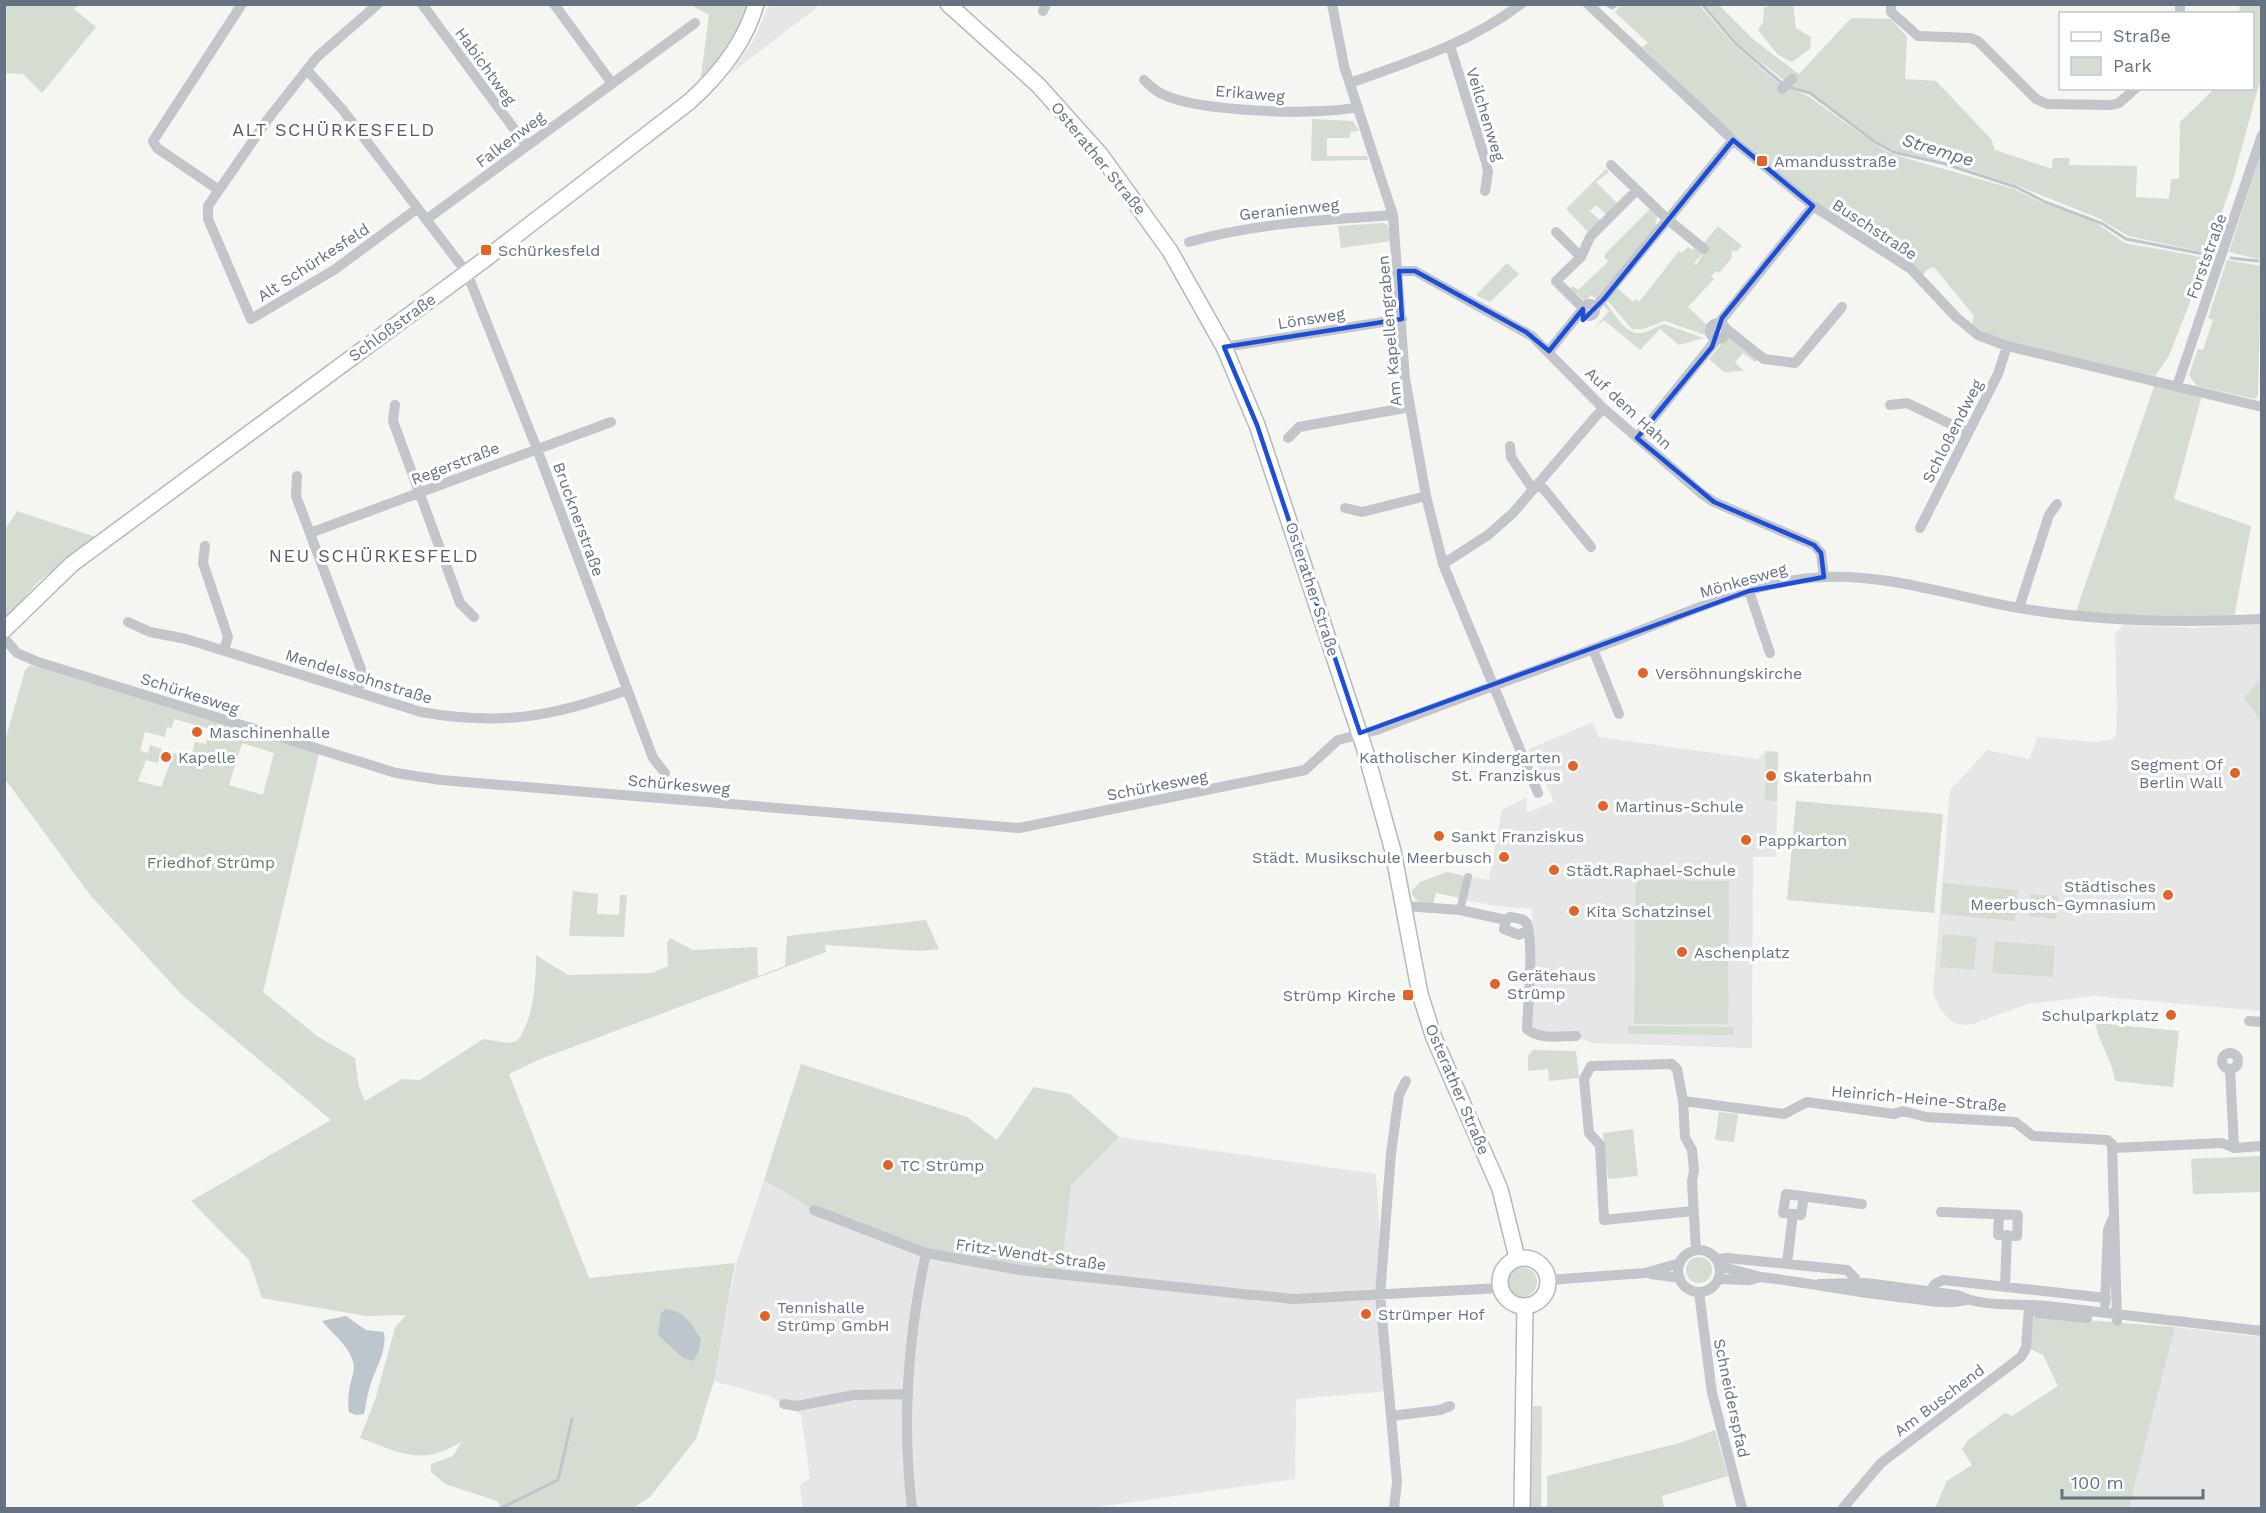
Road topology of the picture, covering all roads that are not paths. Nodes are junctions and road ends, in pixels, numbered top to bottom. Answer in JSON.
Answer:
{"nodes":[{"id":1,"x":242,"y":4,"type":"edge"},
{"id":2,"x":378,"y":4,"type":"edge"},
{"id":3,"x":422,"y":4,"type":"edge"},
{"id":4,"x":554,"y":4,"type":"edge"},
{"id":5,"x":756,"y":4,"type":"edge"},
{"id":6,"x":948,"y":4,"type":"edge"},
{"id":7,"x":1332,"y":4,"type":"edge"},
{"id":8,"x":1521,"y":4,"type":"edge"},
{"id":9,"x":1588,"y":4,"type":"edge"},
{"id":10,"x":1891,"y":4,"type":"edge"},
{"id":11,"x":695,"y":23,"type":"dead end"},
{"id":12,"x":1450,"y":46,"type":"junction"},
{"id":13,"x":307,"y":70,"type":"junction"},
{"id":14,"x":1792,"y":79,"type":"dead end"},
{"id":15,"x":1144,"y":80,"type":"dead end"},
{"id":16,"x":611,"y":82,"type":"junction"},
{"id":17,"x":1350,"y":83,"type":"junction"},
{"id":18,"x":1782,"y":89,"type":"dead end"},
{"id":19,"x":2134,"y":90,"type":"edge"},
{"id":20,"x":1358,"y":107,"type":"junction"},
{"id":21,"x":2262,"y":135,"type":"edge"},
{"id":22,"x":1733,"y":140,"type":"junction"},
{"id":23,"x":526,"y":145,"type":"junction"},
{"id":24,"x":1611,"y":165,"type":"dead end"},
{"id":25,"x":219,"y":190,"type":"junction"},
{"id":26,"x":1637,"y":190,"type":"junction"},
{"id":27,"x":1485,"y":191,"type":"dead end"},
{"id":28,"x":1813,"y":206,"type":"junction"},
{"id":29,"x":418,"y":208,"type":"junction"},
{"id":30,"x":1394,"y":215,"type":"junction"},
{"id":31,"x":427,"y":219,"type":"junction"},
{"id":32,"x":1668,"y":220,"type":"junction"},
{"id":33,"x":1556,"y":232,"type":"dead end"},
{"id":34,"x":1189,"y":242,"type":"dead end"},
{"id":35,"x":1704,"y":249,"type":"dead end"},
{"id":36,"x":1581,"y":257,"type":"junction"},
{"id":37,"x":1399,"y":271,"type":"junction"},
{"id":38,"x":467,"y":273,"type":"junction"},
{"id":39,"x":1842,"y":307,"type":"dead end"},
{"id":40,"x":1583,"y":309,"type":"junction"},
{"id":41,"x":1402,"y":319,"type":"junction"},
{"id":42,"x":1722,"y":326,"type":"junction"},
{"id":43,"x":2007,"y":346,"type":"junction"},
{"id":44,"x":1224,"y":347,"type":"junction"},
{"id":45,"x":1549,"y":351,"type":"junction"},
{"id":46,"x":2177,"y":386,"type":"junction"},
{"id":47,"x":395,"y":405,"type":"dead end"},
{"id":48,"x":1890,"y":405,"type":"dead end"},
{"id":49,"x":1410,"y":406,"type":"junction"},
{"id":50,"x":2262,"y":407,"type":"edge"},
{"id":51,"x":1603,"y":408,"type":"junction"},
{"id":52,"x":610,"y":422,"type":"dead end"},
{"id":53,"x":1967,"y":432,"type":"junction"},
{"id":54,"x":1288,"y":438,"type":"dead end"},
{"id":55,"x":1637,"y":438,"type":"junction"},
{"id":56,"x":1510,"y":446,"type":"dead end"},
{"id":57,"x":537,"y":448,"type":"junction"},
{"id":58,"x":297,"y":476,"type":"dead end"},
{"id":59,"x":1536,"y":487,"type":"junction"},
{"id":60,"x":420,"y":492,"type":"junction"},
{"id":61,"x":1426,"y":496,"type":"junction"},
{"id":62,"x":2057,"y":504,"type":"dead end"},
{"id":63,"x":1345,"y":508,"type":"dead end"},
{"id":64,"x":1920,"y":528,"type":"dead end"},
{"id":65,"x":310,"y":533,"type":"junction"},
{"id":66,"x":205,"y":546,"type":"dead end"},
{"id":67,"x":1591,"y":548,"type":"dead end"},
{"id":68,"x":1443,"y":564,"type":"junction"},
{"id":69,"x":1824,"y":577,"type":"junction"},
{"id":70,"x":1749,"y":591,"type":"junction"},
{"id":71,"x":2019,"y":608,"type":"junction"},
{"id":72,"x":474,"y":617,"type":"dead end"},
{"id":73,"x":2262,"y":620,"type":"edge"},
{"id":74,"x":128,"y":622,"type":"dead end"},
{"id":75,"x":4,"y":630,"type":"edge"},
{"id":76,"x":4,"y":638,"type":"edge"},
{"id":77,"x":1593,"y":649,"type":"junction"},
{"id":78,"x":224,"y":650,"type":"junction"},
{"id":79,"x":1770,"y":653,"type":"dead end"},
{"id":80,"x":1493,"y":686,"type":"junction"},
{"id":81,"x":627,"y":690,"type":"junction"},
{"id":82,"x":358,"y":693,"type":"junction"},
{"id":83,"x":1619,"y":714,"type":"dead end"},
{"id":84,"x":1360,"y":733,"type":"junction"},
{"id":85,"x":665,"y":773,"type":"dead end"},
{"id":86,"x":1538,"y":793,"type":"dead end"},
{"id":87,"x":1468,"y":877,"type":"dead end"},
{"id":88,"x":1405,"y":906,"type":"junction"},
{"id":89,"x":1460,"y":910,"type":"junction"},
{"id":90,"x":2249,"y":1021,"type":"dead end"},
{"id":91,"x":2262,"y":1022,"type":"edge"},
{"id":92,"x":1576,"y":1036,"type":"dead end"},
{"id":93,"x":2230,"y":1069,"type":"dead end"},
{"id":94,"x":1407,"y":1081,"type":"dead end"},
{"id":95,"x":1683,"y":1101,"type":"junction"},
{"id":96,"x":2262,"y":1146,"type":"edge"},
{"id":97,"x":2114,"y":1148,"type":"junction"},
{"id":98,"x":2234,"y":1148,"type":"junction"},
{"id":99,"x":1804,"y":1196,"type":"junction"},
{"id":100,"x":1862,"y":1204,"type":"dead end"},
{"id":101,"x":814,"y":1210,"type":"dead end"},
{"id":102,"x":1693,"y":1211,"type":"junction"},
{"id":103,"x":1941,"y":1212,"type":"dead end"},
{"id":104,"x":1793,"y":1214,"type":"junction"},
{"id":105,"x":1999,"y":1214,"type":"junction"},
{"id":106,"x":2113,"y":1218,"type":"junction"},
{"id":107,"x":2007,"y":1235,"type":"junction"},
{"id":108,"x":1696,"y":1250,"type":"junction"},
{"id":109,"x":926,"y":1253,"type":"junction"},
{"id":110,"x":1517,"y":1258,"type":"junction"},
{"id":111,"x":1680,"y":1263,"type":"junction"},
{"id":112,"x":1718,"y":1263,"type":"junction"},
{"id":113,"x":1787,"y":1263,"type":"junction"},
{"id":114,"x":1645,"y":1273,"type":"junction"},
{"id":115,"x":1761,"y":1277,"type":"junction"},
{"id":116,"x":1680,"y":1278,"type":"junction"},
{"id":117,"x":1718,"y":1279,"type":"junction"},
{"id":118,"x":1548,"y":1280,"type":"junction"},
{"id":119,"x":1500,"y":1287,"type":"junction"},
{"id":120,"x":1852,"y":1287,"type":"junction"},
{"id":121,"x":2005,"y":1287,"type":"junction"},
{"id":122,"x":1930,"y":1291,"type":"junction"},
{"id":123,"x":1699,"y":1292,"type":"junction"},
{"id":124,"x":1380,"y":1295,"type":"junction"},
{"id":125,"x":2106,"y":1298,"type":"junction"},
{"id":126,"x":1967,"y":1300,"type":"junction"},
{"id":127,"x":2030,"y":1307,"type":"junction"},
{"id":128,"x":1525,"y":1313,"type":"junction"},
{"id":129,"x":2105,"y":1316,"type":"junction"},
{"id":130,"x":2117,"y":1318,"type":"junction"},
{"id":131,"x":2262,"y":1331,"type":"edge"},
{"id":132,"x":908,"y":1394,"type":"junction"},
{"id":133,"x":784,"y":1404,"type":"dead end"},
{"id":134,"x":1450,"y":1406,"type":"dead end"},
{"id":135,"x":1391,"y":1416,"type":"junction"},
{"id":136,"x":912,"y":1509,"type":"edge"},
{"id":137,"x":1394,"y":1509,"type":"edge"},
{"id":138,"x":1522,"y":1509,"type":"edge"},
{"id":139,"x":1742,"y":1509,"type":"edge"},
{"id":140,"x":1843,"y":1509,"type":"edge"}],
"edges":[{"from":1,"to":25,"type":"street"},
{"from":2,"to":13,"type":"street","name":"Alt Schürkesfeld"},
{"from":3,"to":23,"type":"street","name":"Habichtweg"},
{"from":4,"to":16,"type":"street"},
{"from":5,"to":38,"type":"main road","name":"Schloßstraße"},
{"from":6,"to":44,"type":"main road","name":"Osterather Straße"},
{"from":7,"to":17,"type":"street","name":"Am Kapellengraben"},
{"from":8,"to":12,"type":"street"},
{"from":9,"to":22,"type":"street","name":"Buschstraße"},
{"from":10,"to":19,"type":"street"},
{"from":11,"to":16,"type":"street","name":"Falkenweg"},
{"from":12,"to":17,"type":"street"},
{"from":12,"to":27,"type":"street","name":"Veilchenweg"},
{"from":13,"to":25,"type":"street","name":"Alt Schürkesfeld"},
{"from":13,"to":29,"type":"street"},
{"from":14,"to":18,"type":"street"},
{"from":15,"to":20,"type":"street","name":"Erikaweg"},
{"from":16,"to":23,"type":"street","name":"Falkenweg"},
{"from":17,"to":20,"type":"street","name":"Am Kapellengraben"},
{"from":20,"to":30,"type":"street","name":"Am Kapellengraben"},
{"from":21,"to":46,"type":"street","name":"Forststraße"},
{"from":22,"to":28,"type":"street","name":"Buschstraße"},
{"from":22,"to":32,"type":"street"},
{"from":23,"to":31,"type":"street","name":"Falkenweg"},
{"from":24,"to":26,"type":"street"},
{"from":25,"to":29,"type":"street","name":"Alt Schürkesfeld"},
{"from":26,"to":32,"type":"street"},
{"from":26,"to":36,"type":"street"},
{"from":28,"to":42,"type":"street"},
{"from":28,"to":43,"type":"street","name":"Buschstraße"},
{"from":29,"to":31,"type":"street"},
{"from":30,"to":34,"type":"street","name":"Geranienweg"},
{"from":30,"to":37,"type":"street","name":"Am Kapellengraben"},
{"from":31,"to":38,"type":"street"},
{"from":32,"to":35,"type":"street"},
{"from":32,"to":40,"type":"street"},
{"from":33,"to":36,"type":"street"},
{"from":36,"to":40,"type":"street"},
{"from":37,"to":41,"type":"street","name":"Am Kapellengraben"},
{"from":37,"to":45,"type":"street","name":"Auf dem Hahn"},
{"from":38,"to":57,"type":"street","name":"Brucknerstraße"},
{"from":38,"to":75,"type":"main road","name":"Schloßstraße"},
{"from":39,"to":42,"type":"street"},
{"from":40,"to":45,"type":"street"},
{"from":41,"to":44,"type":"street","name":"Lönsweg"},
{"from":41,"to":49,"type":"street","name":"Am Kapellengraben"},
{"from":42,"to":55,"type":"street"},
{"from":43,"to":46,"type":"street","name":"Buschstraße"},
{"from":43,"to":53,"type":"street","name":"Schloßendweg"},
{"from":44,"to":84,"type":"main road","name":"Osterather Straße"},
{"from":45,"to":51,"type":"street","name":"Auf dem Hahn"},
{"from":46,"to":50,"type":"street","name":"Buschstraße"},
{"from":47,"to":60,"type":"street"},
{"from":48,"to":53,"type":"street"},
{"from":49,"to":54,"type":"street"},
{"from":49,"to":61,"type":"street","name":"Am Kapellengraben"},
{"from":51,"to":55,"type":"street","name":"Auf dem Hahn"},
{"from":51,"to":59,"type":"street"},
{"from":52,"to":57,"type":"street","name":"Regerstraße"},
{"from":53,"to":64,"type":"street","name":"Schloßendweg"},
{"from":55,"to":69,"type":"street","name":"Auf dem Hahn"},
{"from":56,"to":59,"type":"street"},
{"from":57,"to":60,"type":"street","name":"Regerstraße"},
{"from":57,"to":81,"type":"street","name":"Brucknerstraße"},
{"from":58,"to":65,"type":"street"},
{"from":59,"to":67,"type":"street"},
{"from":59,"to":68,"type":"street"},
{"from":60,"to":65,"type":"street","name":"Regerstraße"},
{"from":60,"to":72,"type":"street"},
{"from":61,"to":63,"type":"street"},
{"from":61,"to":68,"type":"street","name":"Am Kapellengraben"},
{"from":62,"to":71,"type":"street"},
{"from":65,"to":82,"type":"street"},
{"from":66,"to":78,"type":"street"},
{"from":68,"to":80,"type":"street","name":"Am Kapellengraben"},
{"from":69,"to":70,"type":"street","name":"Mönkesweg"},
{"from":69,"to":71,"type":"street","name":"Mönkesweg"},
{"from":70,"to":77,"type":"street","name":"Mönkesweg"},
{"from":70,"to":79,"type":"street"},
{"from":71,"to":73,"type":"street","name":"Mönkesweg"},
{"from":74,"to":78,"type":"street","name":"Mendelssohnstraße"},
{"from":76,"to":84,"type":"street","name":"Schürkesweg"},
{"from":77,"to":80,"type":"street","name":"Mönkesweg"},
{"from":77,"to":83,"type":"street"},
{"from":78,"to":82,"type":"street","name":"Mendelssohnstraße"},
{"from":80,"to":84,"type":"street","name":"Mönkesweg"},
{"from":80,"to":86,"type":"street","name":"Am Kapellengraben"},
{"from":81,"to":82,"type":"street","name":"Mendelssohnstraße"},
{"from":81,"to":85,"type":"street","name":"Brucknerstraße"},
{"from":84,"to":88,"type":"main road","name":"Osterather Straße"},
{"from":87,"to":89,"type":"street"},
{"from":88,"to":89,"type":"street"},
{"from":88,"to":110,"type":"main road","name":"Osterather Straße"},
{"from":89,"to":92,"type":"street"},
{"from":90,"to":91,"type":"street"},
{"from":93,"to":98,"type":"street"},
{"from":94,"to":124,"type":"street"},
{"from":95,"to":97,"type":"street","name":"Heinrich-Heine-Straße"},
{"from":95,"to":102,"type":"street"},
{"from":95,"to":102,"type":"street"},
{"from":96,"to":98,"type":"street"},
{"from":97,"to":98,"type":"street"},
{"from":97,"to":106,"type":"street"},
{"from":99,"to":100,"type":"street"},
{"from":99,"to":104,"type":"street"},
{"from":99,"to":104,"type":"street"},
{"from":101,"to":109,"type":"street","name":"Fritz-Wendt-Straße"},
{"from":102,"to":108,"type":"street"},
{"from":103,"to":105,"type":"street"},
{"from":104,"to":113,"type":"street"},
{"from":105,"to":107,"type":"street"},
{"from":105,"to":107,"type":"street"},
{"from":106,"to":125,"type":"street"},
{"from":106,"to":130,"type":"street"},
{"from":107,"to":121,"type":"street"},
{"from":108,"to":111,"type":"street"},
{"from":108,"to":112,"type":"street"},
{"from":109,"to":124,"type":"street","name":"Fritz-Wendt-Straße"},
{"from":109,"to":132,"type":"street"},
{"from":110,"to":118,"type":"main road"},
{"from":110,"to":119,"type":"main road"},
{"from":111,"to":114,"type":"street"},
{"from":111,"to":116,"type":"street"},
{"from":112,"to":113,"type":"street"},
{"from":112,"to":115,"type":"street"},
{"from":112,"to":117,"type":"street"},
{"from":113,"to":120,"type":"street"},
{"from":114,"to":116,"type":"street"},
{"from":114,"to":118,"type":"street"},
{"from":115,"to":117,"type":"street"},
{"from":115,"to":120,"type":"street"},
{"from":116,"to":123,"type":"street"},
{"from":117,"to":123,"type":"street"},
{"from":118,"to":128,"type":"main road"},
{"from":119,"to":124,"type":"street","name":"Fritz-Wendt-Straße"},
{"from":119,"to":128,"type":"main road"},
{"from":120,"to":122,"type":"street"},
{"from":120,"to":126,"type":"street"},
{"from":121,"to":122,"type":"street"},
{"from":121,"to":125,"type":"street"},
{"from":122,"to":126,"type":"street"},
{"from":123,"to":139,"type":"street","name":"Schneiderspfad"},
{"from":124,"to":135,"type":"street"},
{"from":125,"to":129,"type":"street"},
{"from":126,"to":127,"type":"street"},
{"from":127,"to":129,"type":"street"},
{"from":127,"to":140,"type":"street","name":"Am Buschend"},
{"from":128,"to":138,"type":"main road"},
{"from":129,"to":130,"type":"street"},
{"from":130,"to":131,"type":"street"},
{"from":132,"to":133,"type":"street"},
{"from":132,"to":136,"type":"street"},
{"from":134,"to":135,"type":"street"},
{"from":135,"to":137,"type":"street"}]}
